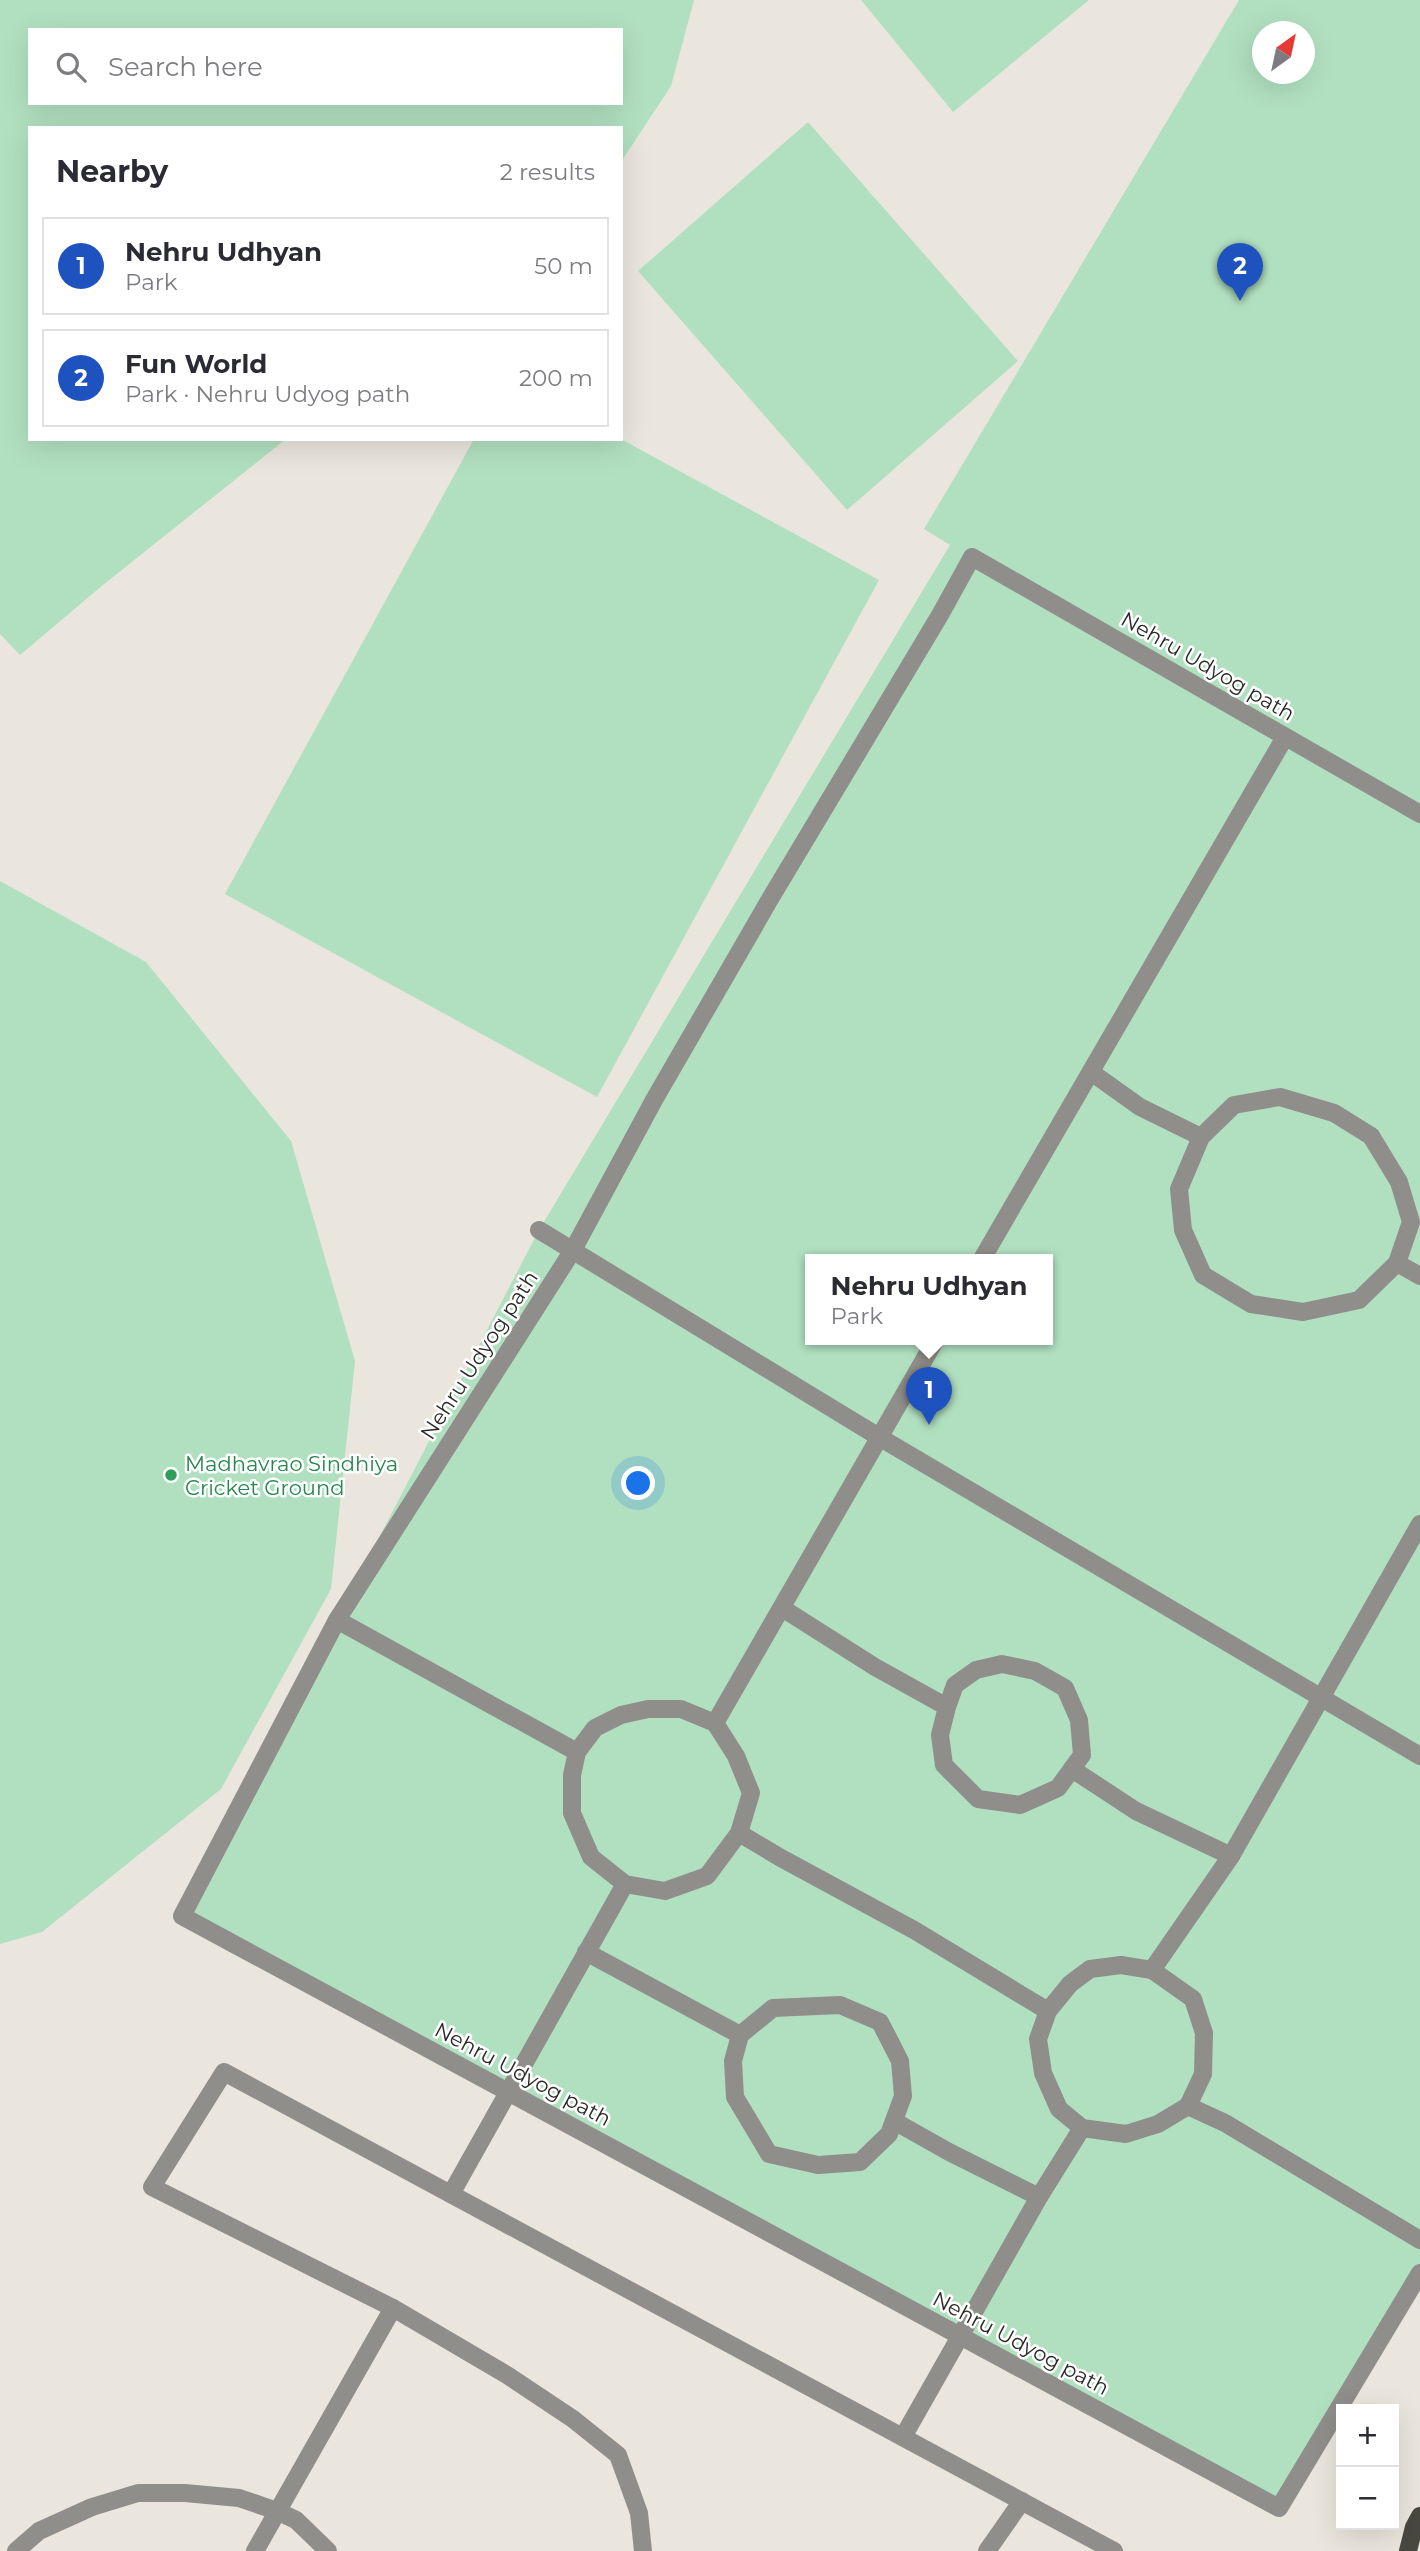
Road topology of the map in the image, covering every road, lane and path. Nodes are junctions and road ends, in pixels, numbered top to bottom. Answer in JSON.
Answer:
{"nodes":[{"id":1,"x":1285,"y":737,"type":"junction"},
{"id":2,"x":1420,"y":814,"type":"edge"},
{"id":3,"x":1091,"y":1072,"type":"junction"},
{"id":4,"x":1201,"y":1137,"type":"junction"},
{"id":5,"x":540,"y":1230,"type":"dead end"},
{"id":6,"x":573,"y":1250,"type":"junction"},
{"id":7,"x":985,"y":1254,"type":"edge"},
{"id":8,"x":1397,"y":1263,"type":"junction"},
{"id":9,"x":1420,"y":1276,"type":"edge"},
{"id":10,"x":933,"y":1345,"type":"edge"},
{"id":11,"x":879,"y":1437,"type":"junction"},
{"id":12,"x":1420,"y":1524,"type":"edge"},
{"id":13,"x":782,"y":1608,"type":"junction"},
{"id":14,"x":337,"y":1620,"type":"junction"},
{"id":15,"x":1322,"y":1699,"type":"junction"},
{"id":16,"x":947,"y":1707,"type":"junction"},
{"id":17,"x":716,"y":1723,"type":"junction"},
{"id":18,"x":577,"y":1752,"type":"junction"},
{"id":19,"x":1420,"y":1756,"type":"edge"},
{"id":20,"x":1072,"y":1769,"type":"junction"},
{"id":21,"x":739,"y":1833,"type":"junction"},
{"id":22,"x":1231,"y":1856,"type":"junction"},
{"id":23,"x":625,"y":1884,"type":"junction"},
{"id":24,"x":586,"y":1952,"type":"junction"},
{"id":25,"x":1152,"y":1970,"type":"junction"},
{"id":26,"x":1048,"y":2011,"type":"junction"},
{"id":27,"x":740,"y":2035,"type":"junction"},
{"id":28,"x":508,"y":2092,"type":"junction"},
{"id":29,"x":1188,"y":2106,"type":"junction"},
{"id":30,"x":894,"y":2121,"type":"junction"},
{"id":31,"x":1082,"y":2128,"type":"junction"},
{"id":32,"x":451,"y":2194,"type":"junction"},
{"id":33,"x":1039,"y":2197,"type":"junction"},
{"id":34,"x":1420,"y":2240,"type":"edge"},
{"id":35,"x":1420,"y":2273,"type":"edge"},
{"id":36,"x":393,"y":2308,"type":"junction"},
{"id":37,"x":902,"y":2437,"type":"junction"},
{"id":38,"x":1022,"y":2501,"type":"junction"},
{"id":39,"x":277,"y":2511,"type":"junction"},
{"id":40,"x":1420,"y":2516,"type":"edge"},
{"id":41,"x":1406,"y":2547,"type":"edge"},
{"id":42,"x":16,"y":2551,"type":"edge"},
{"id":43,"x":255,"y":2551,"type":"edge"},
{"id":44,"x":328,"y":2551,"type":"edge"},
{"id":45,"x":643,"y":2551,"type":"edge"},
{"id":46,"x":987,"y":2551,"type":"edge"},
{"id":47,"x":1114,"y":2551,"type":"edge"}],
"edges":[{"from":1,"to":2,"type":"street","name":"Nehru Udyog path"},
{"from":1,"to":3,"type":"street"},
{"from":1,"to":6,"type":"street","name":"Nehru Udyog path"},
{"from":3,"to":4,"type":"street"},
{"from":3,"to":7,"type":"street"},
{"from":4,"to":8,"type":"street"},
{"from":4,"to":8,"type":"street"},
{"from":5,"to":6,"type":"street"},
{"from":6,"to":11,"type":"street"},
{"from":6,"to":14,"type":"street","name":"Nehru Udyog path"},
{"from":8,"to":9,"type":"street"},
{"from":10,"to":11,"type":"street"},
{"from":11,"to":13,"type":"street"},
{"from":11,"to":15,"type":"street"},
{"from":12,"to":15,"type":"street"},
{"from":13,"to":16,"type":"street"},
{"from":13,"to":17,"type":"street"},
{"from":14,"to":18,"type":"street"},
{"from":14,"to":28,"type":"street","name":"Nehru Udyog path"},
{"from":15,"to":19,"type":"street"},
{"from":15,"to":22,"type":"street"},
{"from":16,"to":20,"type":"street"},
{"from":16,"to":20,"type":"street"},
{"from":17,"to":18,"type":"street"},
{"from":17,"to":21,"type":"street"},
{"from":18,"to":23,"type":"street"},
{"from":20,"to":22,"type":"street"},
{"from":21,"to":23,"type":"street"},
{"from":21,"to":26,"type":"street"},
{"from":22,"to":25,"type":"street"},
{"from":23,"to":24,"type":"street"},
{"from":24,"to":27,"type":"street"},
{"from":24,"to":28,"type":"street"},
{"from":25,"to":26,"type":"street"},
{"from":25,"to":29,"type":"street"},
{"from":26,"to":31,"type":"street"},
{"from":27,"to":30,"type":"street"},
{"from":27,"to":30,"type":"street"},
{"from":28,"to":32,"type":"street"},
{"from":28,"to":35,"type":"street","name":"Nehru Udyog path"},
{"from":29,"to":31,"type":"street"},
{"from":29,"to":34,"type":"street"},
{"from":30,"to":33,"type":"street"},
{"from":31,"to":33,"type":"street"},
{"from":32,"to":36,"type":"street"},
{"from":32,"to":37,"type":"street"},
{"from":33,"to":37,"type":"street"},
{"from":36,"to":39,"type":"street"},
{"from":36,"to":45,"type":"street"},
{"from":37,"to":38,"type":"street"},
{"from":38,"to":46,"type":"street"},
{"from":38,"to":47,"type":"street"},
{"from":39,"to":42,"type":"street"},
{"from":39,"to":43,"type":"street"},
{"from":39,"to":44,"type":"street"},
{"from":40,"to":41,"type":"main road"}]}
